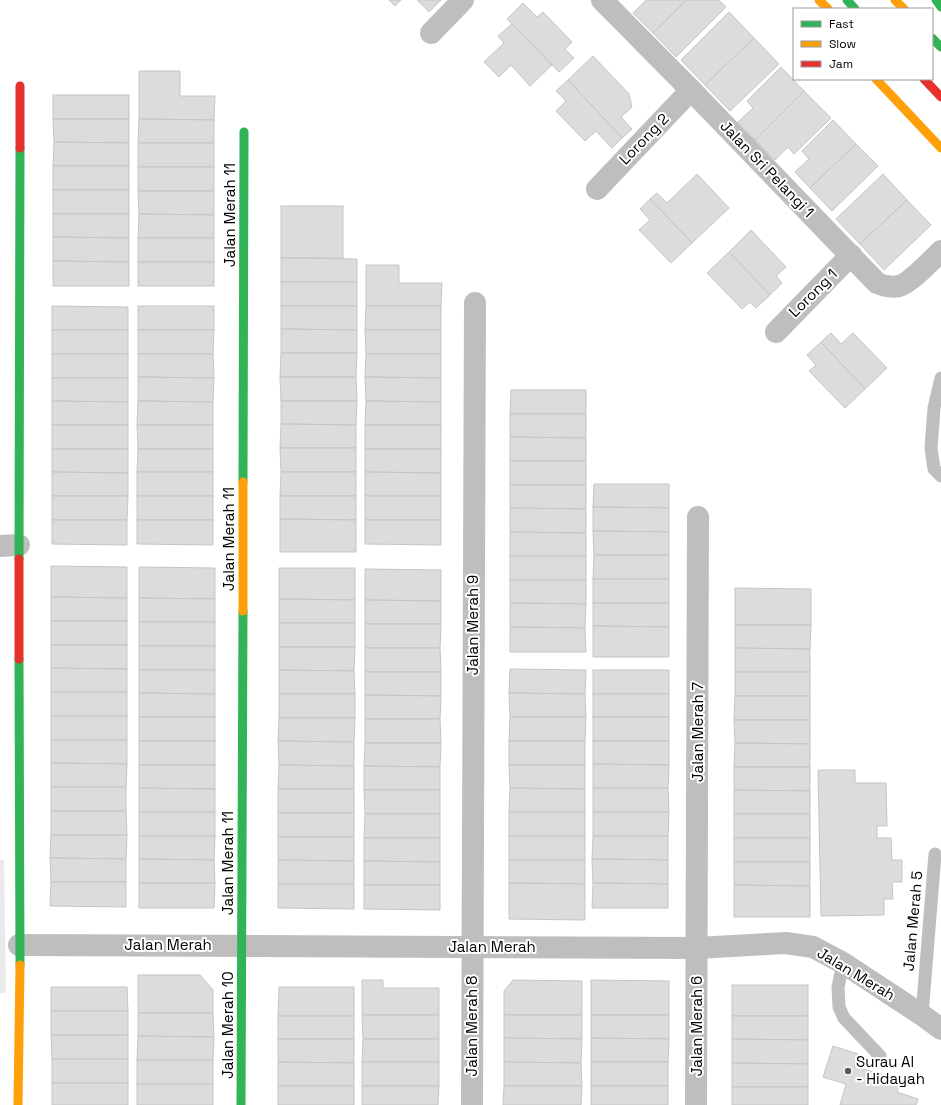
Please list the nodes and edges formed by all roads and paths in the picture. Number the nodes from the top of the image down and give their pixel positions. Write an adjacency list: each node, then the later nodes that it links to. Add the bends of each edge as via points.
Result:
1 (463, 0): 11 (street)
2 (602, 0): 17 (street, Jalan Sri Pelangi 1)
3 (819, 0): 8 (main road)
4 (847, 0): 9 (main road)
5 (896, 0): 10 (main road)
6 (936, 0): 7 (main road)
7 (941, 7)
8 (827, 8)
9 (854, 8)
10 (903, 8)
11 (431, 33)
12 (933, 39): 13 (main road)
13 (941, 47)
14 (877, 80): 20 (main road)
15 (925, 80): 18 (main road)
16 (20, 86): 29 (main road)
17 (691, 90): 21 (street, Lorong 2); 23 (street, Jalan Sri Pelangi 1)
18 (941, 97)
19 (244, 132): 34 (main road, Jalan Merah 11)
20 (941, 148)
21 (597, 188)
22 (941, 251): 23 (street, Jalan Sri Pelangi 1, via 906,282 892,287 877,283)
23 (851, 255): 25 (street, Lorong 1)
24 (474, 303): 35 (street, Jalan Merah 9)
25 (776, 332)
26 (941, 378): 27 (lane, via 934,408 931,448 934,469)
27 (941, 476)
28 (698, 517): 36 (street, Jalan Merah 7)
29 (9, 545): 33 (main road)
30 (935, 854): 32 (lane, Jalan Merah 5)
31 (941, 903): 32 (lane)
32 (930, 911): 38 (lane, Jalan Merah 5)
33 (19, 945): 34 (street, Jalan Merah); 41 (main road)
34 (242, 946): 35 (street, Jalan Merah); 42 (main road, Jalan Merah 10)
35 (472, 947): 36 (street, Jalan Merah); 43 (street, Jalan Merah 8)
36 (697, 948): 37 (street, Jalan Merah, via 786,943 813,947); 44 (street, Jalan Merah 6)
37 (842, 963): 38 (street, Jalan Merah); 40 (lane, via 838,987 839,1007 844,1018)
38 (922, 1015): 39 (street, Jalan Merah)
39 (941, 1029)
40 (880, 1056)
41 (18, 1105)
42 (241, 1105)
43 (472, 1105)
44 (696, 1105)

